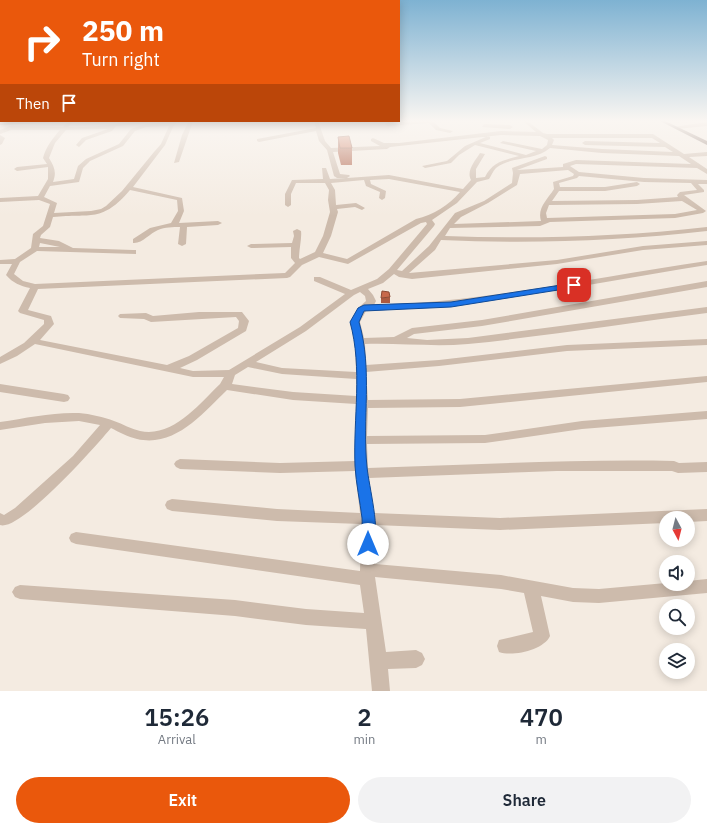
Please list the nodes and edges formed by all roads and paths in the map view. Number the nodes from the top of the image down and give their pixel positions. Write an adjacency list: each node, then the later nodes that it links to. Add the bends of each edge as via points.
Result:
1 (48, 152): 18 (street, via 46,158)
2 (105, 152): 34 (street, via 80,167 77,181)
3 (157, 152): 35 (street)
4 (180, 152): 17 (street)
5 (331, 152): 27 (street, via 337,176)
6 (458, 152): 19 (street, via 449,162)
7 (511, 152): 15 (street)
8 (537, 152): 15 (street)
9 (545, 152): 16 (street)
10 (627, 152): 14 (street)
11 (678, 152): 14 (street)
12 (482, 154): 29 (street, via 473,169)
13 (707, 154): 14 (street)
14 (682, 155): 21 (street)
15 (526, 156): 29 (street, via 499,164 487,178)
16 (552, 160): 20 (street); 25 (street, via 514,169)
17 (176, 162)
18 (51, 166): 22 (street); 34 (street, via 53,172)
19 (425, 166)
20 (567, 166): 21 (street); 25 (street); 26 (street)
21 (699, 166): 24 (street)
22 (17, 169)
23 (324, 169): 30 (street)
24 (707, 172)
25 (516, 174): 52 (street, via 514,184 508,190 463,211)
26 (577, 174): 31 (street); 36 (street, via 575,177 556,182)
27 (377, 175)
28 (367, 178): 30 (street); 37 (street, via 398,178); 39 (street, via 368,184 383,191)
29 (475, 180): 37 (street)
30 (327, 181): 43 (street, via 294,181 288,194); 44 (street, via 332,190)
31 (655, 181): 32 (street); 36 (street, via 605,189)
32 (693, 182): 33 (street); 40 (street, via 702,191 682,193 680,195)
33 (707, 182)
34 (49, 184): 38 (street)
35 (129, 188): 46 (street, via 105,210); 51 (street, via 180,199 181,211)
36 (557, 189): 42 (street)
37 (464, 191): 47 (street, via 455,202)
38 (40, 198): 41 (street); 46 (street, via 54,203)
39 (382, 198)
40 (683, 199): 42 (street); 48 (street, via 703,211 668,216)
41 (0, 200)
42 (548, 204): 48 (street, via 542,208)
43 (288, 205)
44 (333, 207): 45 (street, via 356,204); 65 (street, via 332,224)
45 (362, 208)
46 (51, 215): 56 (street, via 46,227 37,234)
47 (428, 219): 65 (street, via 419,221 348,262); 70 (street, via 431,224)
48 (544, 220): 52 (street, via 546,222 540,224)
49 (218, 223): 50 (street)
50 (184, 224): 51 (street); 59 (street)
51 (174, 225): 57 (street, via 160,225)
52 (448, 226): 55 (street)
53 (707, 229): 55 (street, via 578,238)
54 (297, 231): 60 (street)
55 (440, 238): 71 (street)
56 (36, 240): 62 (street); 63 (street, via 56,242)
57 (136, 242)
58 (707, 243): 71 (street, via 644,248 557,262 412,276)
59 (182, 244)
60 (295, 245): 61 (street); 69 (street, via 295,258)
61 (251, 246)
62 (35, 249): 63 (street); 66 (street)
63 (75, 250): 64 (street)
64 (133, 252)
65 (318, 254): 69 (street)
66 (17, 261): 67 (street); 74 (street, via 10,275 20,283)
67 (0, 262)
68 (707, 262): 76 (street, via 543,291 451,304)
69 (298, 264): 74 (street, via 287,275)
70 (392, 271): 71 (street); 75 (street, via 380,281)
71 (402, 274)
72 (317, 279): 75 (street)
73 (707, 284): 79 (street, via 482,322 412,331)
74 (35, 287): 80 (street, via 23,311 48,318 49,324)
75 (357, 291): 76 (street, via 371,297 369,305); 84 (street)
76 (364, 308): 81 (street, via 360,310 355,322)
77 (707, 310): 79 (street, via 468,341 427,343)
78 (123, 316): 85 (street, via 146,316 151,320 239,314 244,320 243,329 193,358)
79 (396, 340): 81 (street)
80 (33, 341): 83 (street); 85 (street)
81 (360, 341): 86 (street)
82 (707, 342): 86 (street, via 567,348)
83 (0, 361)
84 (247, 364): 86 (street, via 282,371); 87 (street)
85 (168, 369): 87 (street, via 193,374)
86 (361, 372): 92 (street)
87 (231, 373): 89 (street)
88 (707, 379): 92 (street, via 460,403)
89 (225, 386): 92 (street, via 254,392); 94 (street, via 183,426 162,434 138,435)
90 (0, 388): 91 (street)
91 (64, 398)
92 (362, 402): 96 (street)
93 (707, 415): 96 (street, via 582,425 485,439)
94 (109, 423): 95 (street, via 79,418 45,418); 102 (street, via 78,459)
95 (0, 426)
96 (361, 440): 99 (street)
97 (180, 464): 99 (street)
98 (707, 466): 99 (street, via 678,468 617,464 457,471)
99 (361, 470): 103 (street)
100 (172, 506): 103 (street, via 277,515)
101 (707, 515): 103 (street, via 500,524)
102 (6, 518): 104 (street)
103 (368, 519): 106 (street)
104 (0, 529)
105 (76, 538): 106 (street)
106 (367, 574): 108 (street, via 501,582); 110 (street)
107 (707, 586): 108 (street, via 599,596 573,595)
108 (532, 588): 111 (street, via 542,636 532,642)
109 (20, 592): 110 (street, via 235,608)
110 (373, 622): 113 (street)
111 (505, 646)
112 (416, 659): 113 (street)
113 (379, 661): 114 (street)
114 (381, 691)

